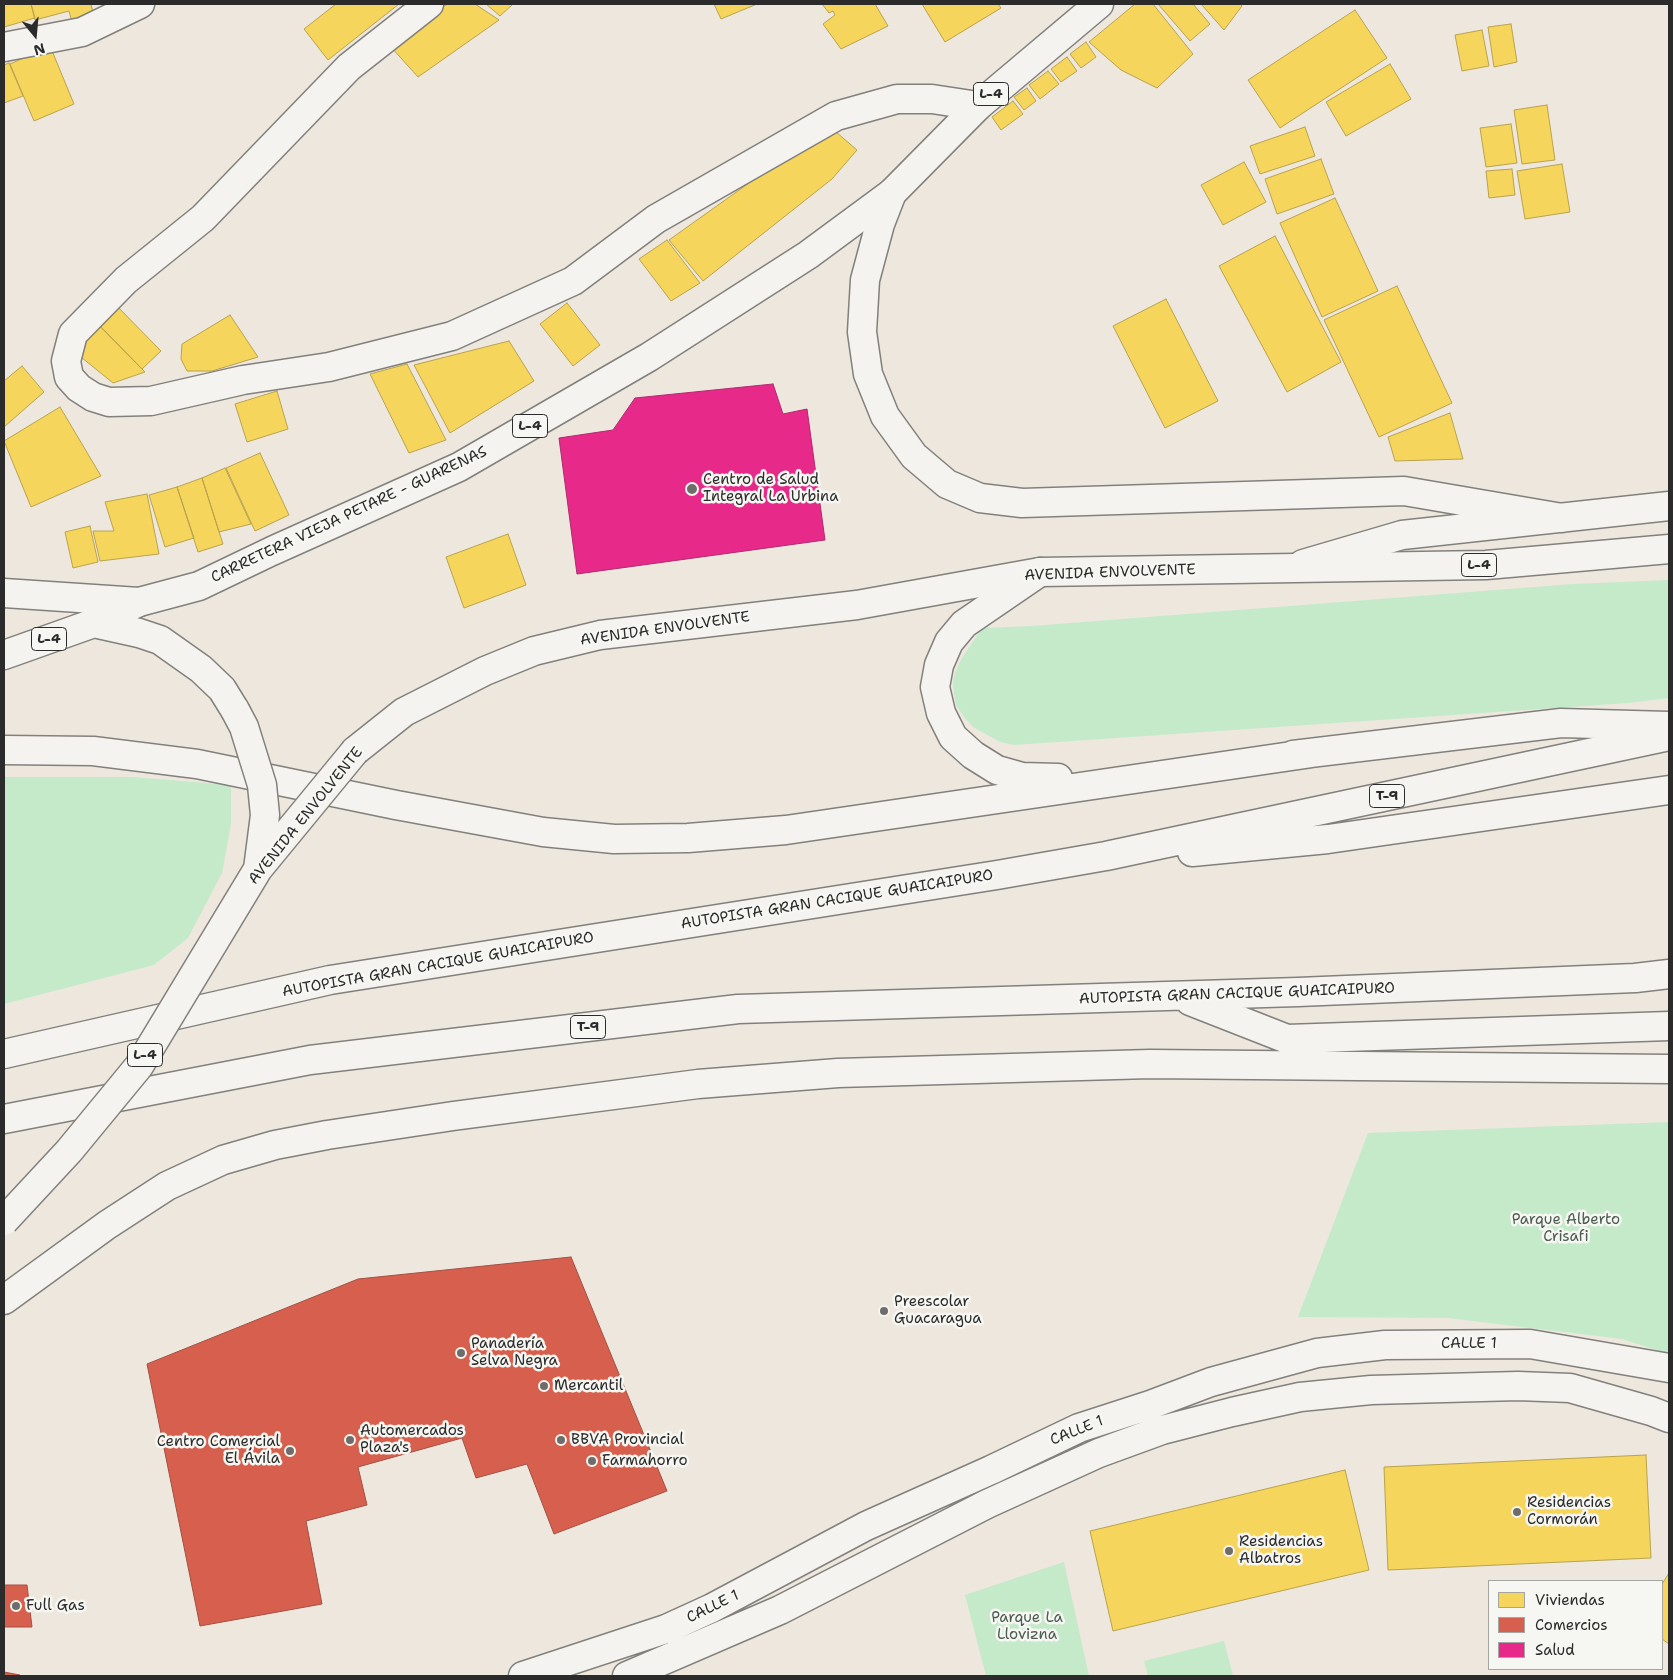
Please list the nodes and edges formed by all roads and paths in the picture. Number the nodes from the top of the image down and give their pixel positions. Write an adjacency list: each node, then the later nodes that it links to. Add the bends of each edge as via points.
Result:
1 (140, 4): 4 (main road, via 82,32)
2 (429, 4): 5 (main road, via 349,67 203,218 126,280 74,334 66,361 69,377 79,388 109,402 151,401 243,380 329,367 452,336 573,281 656,219 836,116 897,100 932,99)
3 (1099, 4): 5 (main road, CARRETERA VIEJA PETARE - GUARENAS / L-4)
4 (4, 47)
5 (978, 106): 6 (main road, CARRETERA VIEJA PETARE - GUARENAS / L-4)
6 (892, 194): 8 (main road, AVENIDA ENVOLVENTE, via 880,224 866,280 862,332 868,374 885,416 914,456 948,484 980,498 1022,503 1404,491); 13 (main road, CARRETERA VIEJA PETARE - GUARENAS / L-4, via 808,255 657,351 459,467 199,586)
7 (1669, 506): 8 (main road, AVENIDA ENVOLVENTE / L-4)
8 (1562, 518): 10 (main road, AVENIDA ENVOLVENTE / L-4, via 1402,535)
9 (1669, 549): 10 (main road, AVENIDA ENVOLVENTE / L-4, via 1486,565)
10 (1287, 569): 11 (main road, AVENIDA ENVOLVENTE / L-4)
11 (1040, 572): 19 (main road, via 964,624 949,642 939,665 935,687 941,713 953,737 973,755 997,770 1022,777 1047,778); 22 (main road, AVENIDA ENVOLVENTE / L-4, bridge, via 857,605 600,635 534,651 485,671 404,712 355,751)
12 (4, 593): 13 (main road)
13 (139, 602): 14 (main road, CARRETERA VIEJA PETARE - GUARENAS / L-4)
14 (94, 622): 15 (main road, CARRETERA VIEJA PETARE - GUARENAS / L-4); 22 (main road, bridge, via 160,640 202,669 222,689 244,727 262,785 265,815)
15 (4, 655)
16 (1669, 726): 19 (main road, via 1561,723)
17 (1669, 736): 21 (main road, AUTOPISTA GRAN CACIQUE GUAICAIPURO / T-9)
18 (4, 750): 19 (main road, via 93,751 197,764 534,831 614,839 688,838 786,830)
19 (1312, 754)
20 (1669, 790): 21 (main road, via 1328,838 1208,851)
21 (1106, 856): 26 (main road, AUTOPISTA GRAN CACIQUE GUAICAIPURO / T-9, via 330,980)
22 (258, 869): 29 (main road, AVENIDA ENVOLVENTE / L-4, bridge, via 139,1066 69,1152)
23 (1669, 974): 24 (main road, AUTOPISTA GRAN CACIQUE GUAICAIPURO / T-9)
24 (1180, 997): 25 (main road, via 1287,1038); 28 (main road, AUTOPISTA GRAN CACIQUE GUAICAIPURO / T-9, via 738,1009 310,1060)
25 (1669, 1026)
26 (4, 1054)
27 (1669, 1069): 30 (main road, via 1150,1064 838,1073 698,1084 453,1116 275,1145 222,1160 160,1190)
28 (4, 1119)
29 (4, 1220)
30 (4, 1300)
31 (1385, 1344): 32 (main road, CALLE 1, via 1530,1344); 35 (main road); 37 (main road, CALLE 1, via 1317,1353 1267,1366)
32 (1571, 1350): 33 (main road, CALLE 1); 34 (main road)
33 (1669, 1368)
34 (1570, 1388): 35 (main road, CALLE 1); 36 (main road, CALLE 1)
35 (1401, 1389): 38 (main road, CALLE 1, via 1300,1397 1162,1430)
36 (1669, 1418)
37 (1080, 1428): 38 (main road); 39 (main road, CALLE 1, via 866,1526)
38 (1099, 1453): 40 (main road, CALLE 1, via 987,1504)
39 (712, 1608): 40 (main road); 41 (main road, CALLE 1)
40 (729, 1633): 44 (main road, CALLE 1)
41 (613, 1648): 42 (main road, CALLE 1); 43 (main road)
42 (523, 1676)
43 (620, 1676)
44 (627, 1676)

